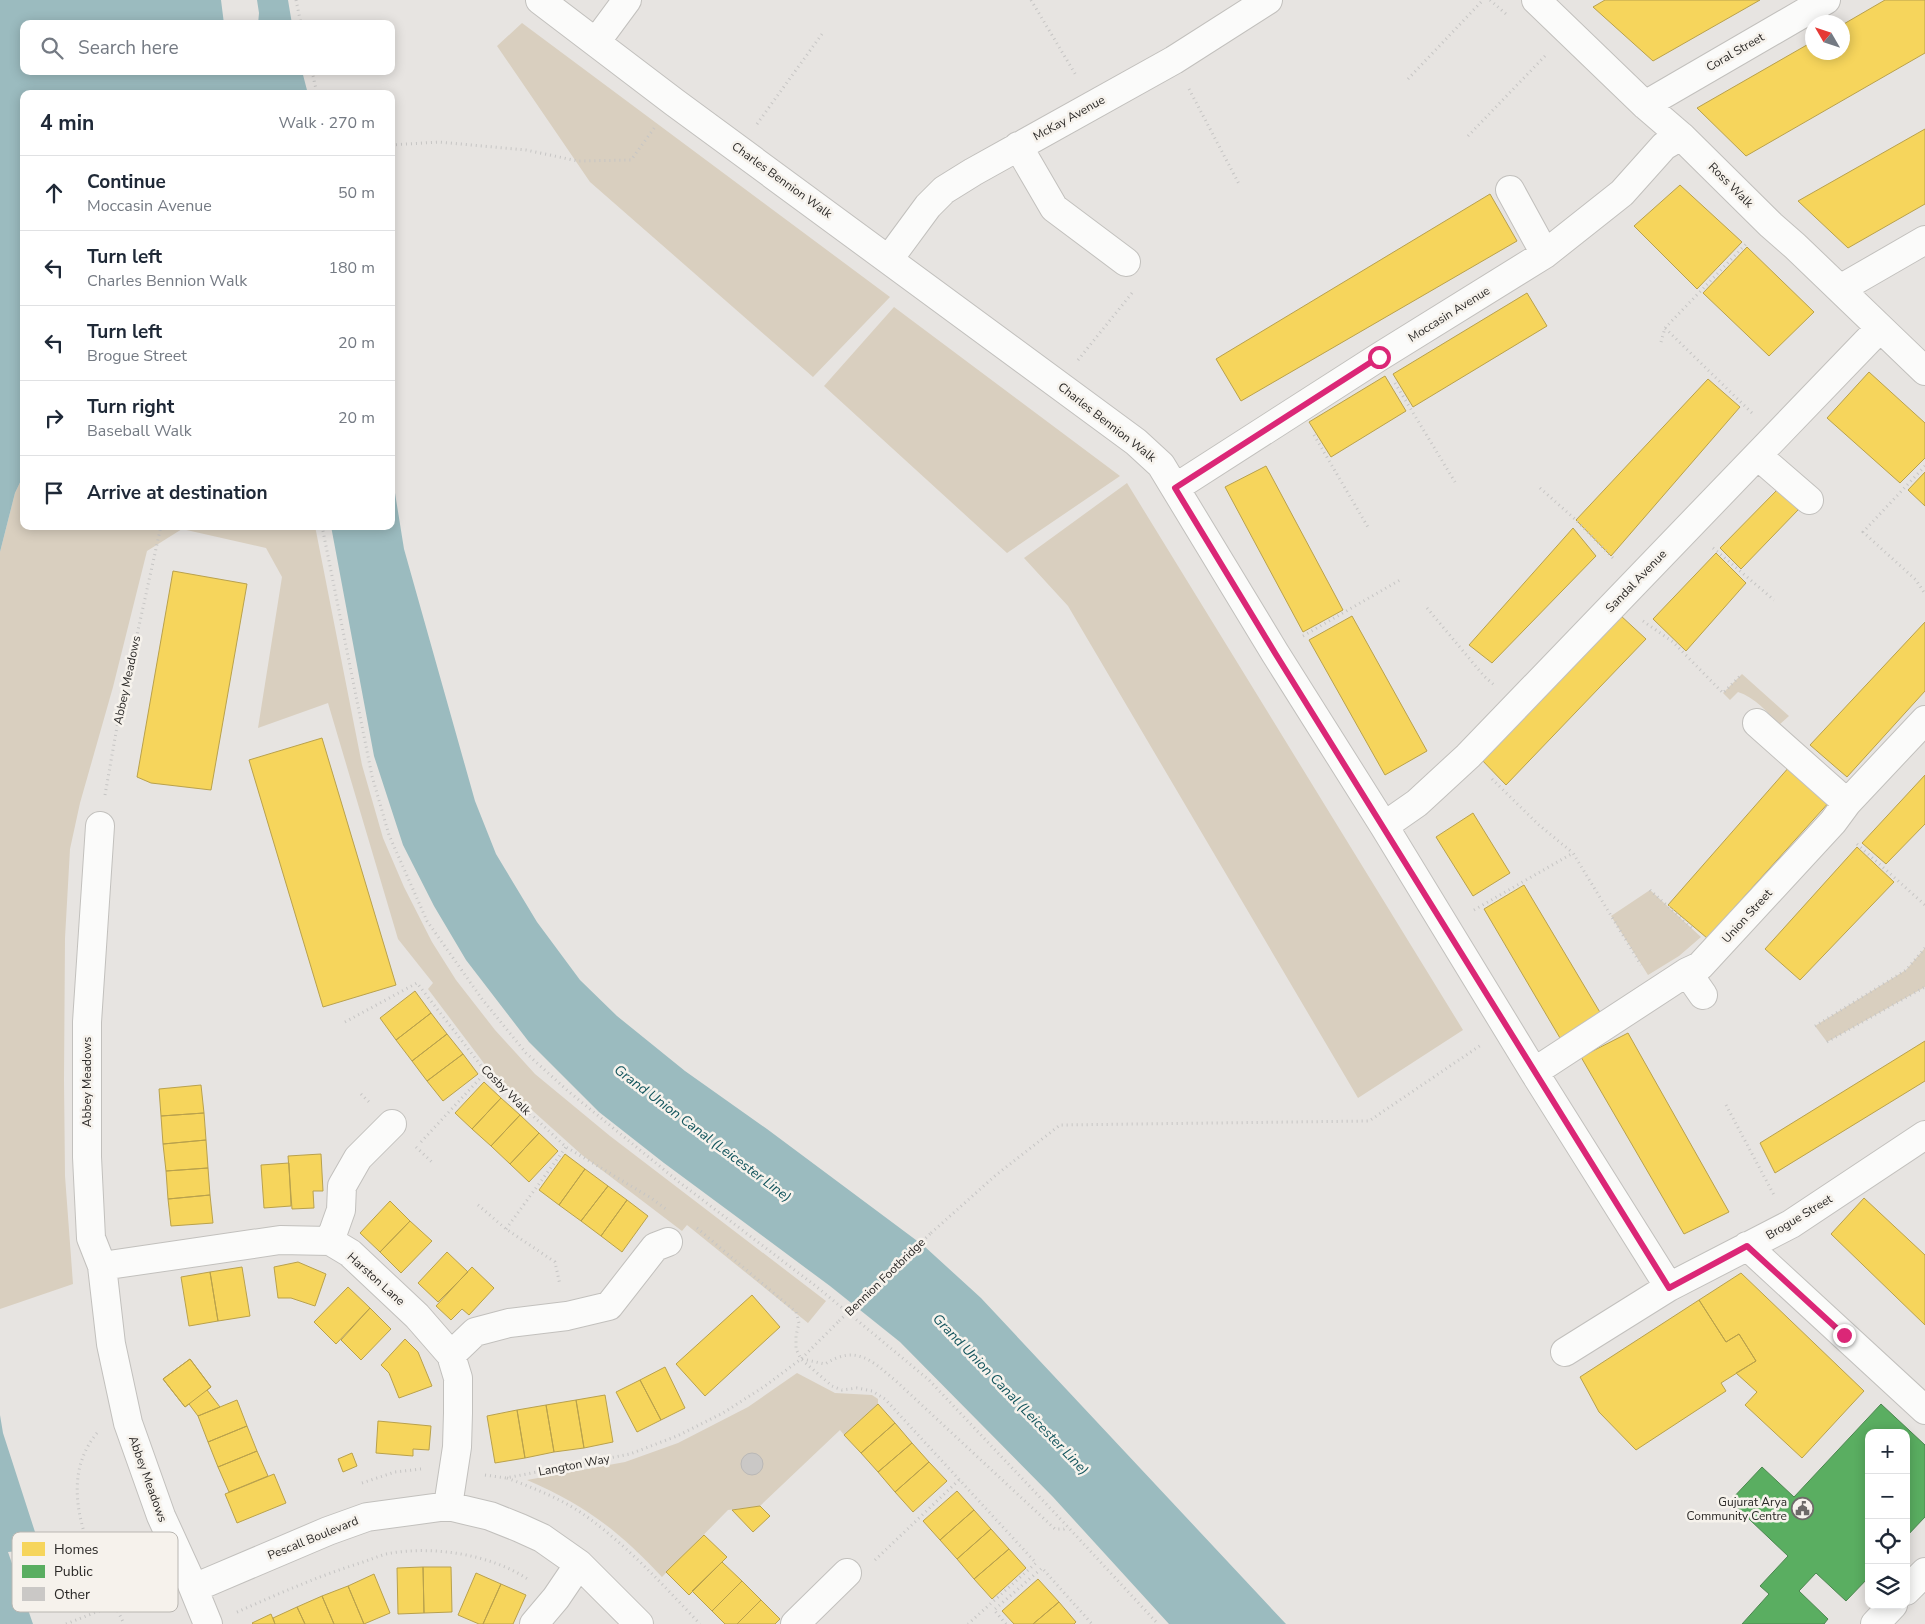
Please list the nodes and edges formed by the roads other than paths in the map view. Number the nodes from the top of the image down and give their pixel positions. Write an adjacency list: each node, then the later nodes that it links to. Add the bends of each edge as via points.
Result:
1 (540, 0): 6 (street, Charles Bennion Walk)
2 (627, 0): 6 (street)
3 (1268, 0): 9 (street, McKay Avenue, via 1174,60)
4 (1536, 0): 7 (street, Ross Walk)
5 (1826, 0): 7 (street, Coral Street)
6 (596, 42): 13 (street, Charles Bennion Walk)
7 (1645, 104): 8 (street, Ross Walk)
8 (1681, 136): 12 (street, Moccasin Avenue, via 1664,146 1622,193); 15 (street, Ross Walk)
9 (1018, 146): 13 (street, McKay Avenue, via 944,190); 14 (street, via 1054,208)
10 (1510, 190): 12 (street)
11 (1925, 240): 15 (street)
12 (1544, 254): 19 (street, Moccasin Avenue)
13 (889, 258): 19 (street, Charles Bennion Walk, via 1149,452)
14 (1126, 262)
15 (1840, 289): 16 (street, Ross Walk)
16 (1880, 328): 17 (street, Ross Walk); 18 (street, Sandal Avenue)
17 (1925, 371)
18 (1758, 456): 20 (street); 25 (street, Sandal Avenue, via 1468,756 1417,803)
19 (1175, 488): 25 (street, Charles Bennion Walk)
20 (1809, 500)
21 (1925, 720): 23 (street, Union Street)
22 (1757, 723): 23 (street)
23 (1840, 812): 26 (street, Union Street, via 1700,966)
24 (100, 826): 34 (street, Abbey Meadows, via 88,1022 87,1157 91,1238)
25 (1384, 826): 28 (street, Charles Bennion Walk)
26 (1687, 972): 27 (street); 28 (street, Union Street)
27 (1703, 995)
28 (1534, 1072): 35 (street, Charles Bennion Walk)
29 (392, 1124): 32 (street, via 358,1158 342,1186 341,1210)
30 (1925, 1135): 33 (street, Brogue Street, via 1791,1224)
31 (675, 1232): 37 (street, via 655,1247 609,1306 475,1332)
32 (330, 1241): 34 (street, via 280,1240); 37 (street, Harston Lane, via 350,1254 417,1316)
33 (1747, 1246): 35 (street, Brogue Street); 38 (street)
34 (102, 1266): 40 (street, Abbey Meadows, via 111,1344 128,1423)
35 (1669, 1288): 36 (street, Brogue Street)
36 (1565, 1352)
37 (451, 1355): 39 (street, Harston Lane, via 458,1378 457,1446)
38 (1925, 1410)
39 (448, 1506): 42 (street, Pescall Boulevard, via 490,1516 520,1528 542,1538); 45 (street, Pescall Boulevard, via 358,1520)
40 (168, 1532)
41 (178, 1554): 45 (street, Abbey Meadows)
42 (579, 1564): 49 (street); 50 (street, Pescall Boulevard)
43 (858, 1570): 51 (street)
44 (1925, 1572): 46 (street)
45 (194, 1588): 48 (street, Abbey Meadows)
46 (1910, 1588)
47 (1889, 1609): 52 (street)
48 (219, 1619)
49 (534, 1624)
50 (639, 1624)
51 (795, 1624)
52 (1875, 1624)

